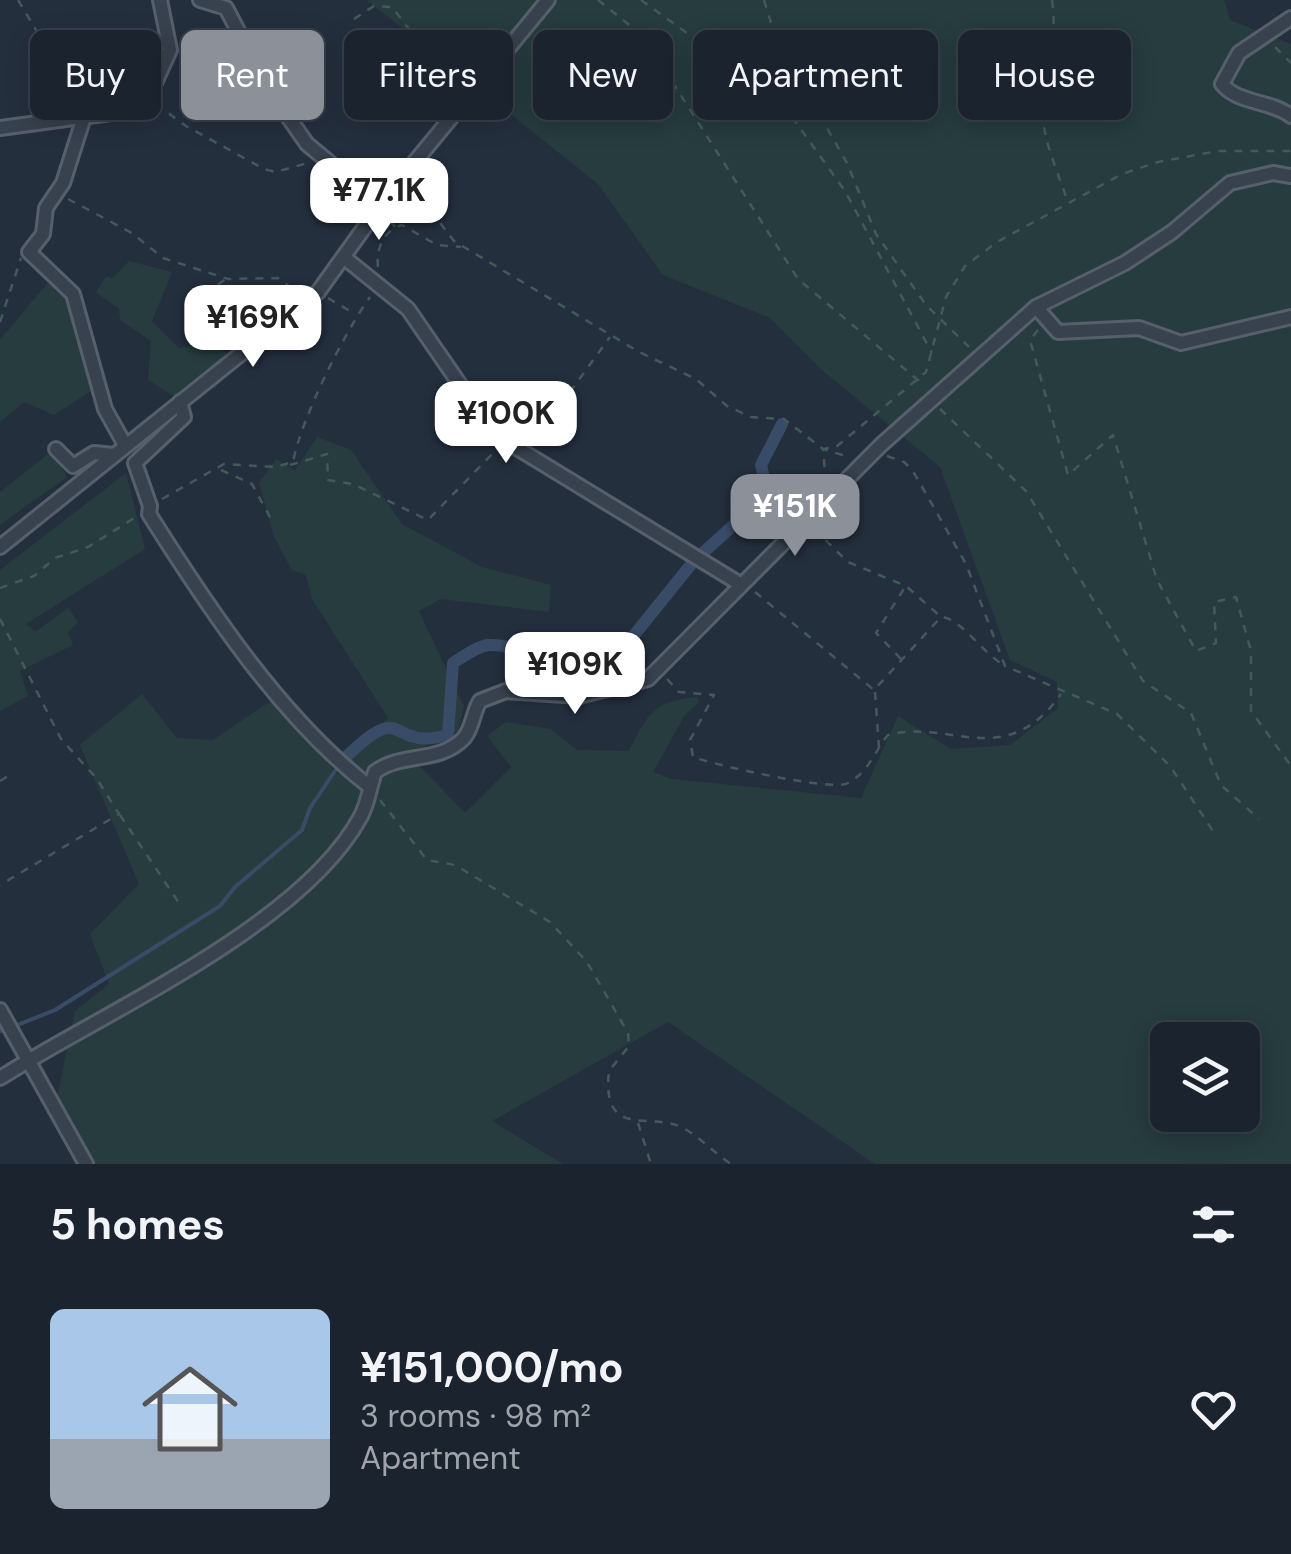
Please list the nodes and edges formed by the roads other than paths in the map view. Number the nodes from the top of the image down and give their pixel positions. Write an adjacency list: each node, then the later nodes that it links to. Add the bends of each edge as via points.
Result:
1 (160, 0): 5 (street, via 170,50)
2 (200, 0): 11 (street, via 226,8 306,144)
3 (548, 0): 11 (street)
4 (1291, 18): 6 (street, via 1239,53 1222,84 1230,94)
5 (161, 74)
6 (1291, 116)
7 (61, 120): 9 (street)
8 (83, 120): 16 (street, via 46,208 43,234 29,252 73,294 105,410)
9 (0, 128)
10 (1291, 176): 13 (street, via 1273,173 1230,183 1125,263)
11 (381, 204): 12 (street)
12 (346, 259): 15 (street, via 312,296); 20 (street, via 381,280 408,309 485,424 504,440)
13 (1036, 307): 14 (street, via 1058,332 1138,328 1180,343); 20 (street)
14 (1291, 317)
15 (180, 402): 16 (street); 21 (street, via 184,417 134,463 149,514 251,662 331,756)
16 (125, 445): 18 (street)
17 (56, 449): 18 (street, via 73,466 94,453)
18 (114, 455): 19 (street)
19 (0, 548)
20 (741, 583): 21 (street, via 648,680 599,693 492,694 480,700 459,742 387,763)
21 (370, 787): 23 (street, via 362,815 340,845 276,906 222,947)
22 (0, 1010): 23 (street)
23 (26, 1062): 24 (street); 25 (street)
24 (0, 1078)
25 (86, 1164)

